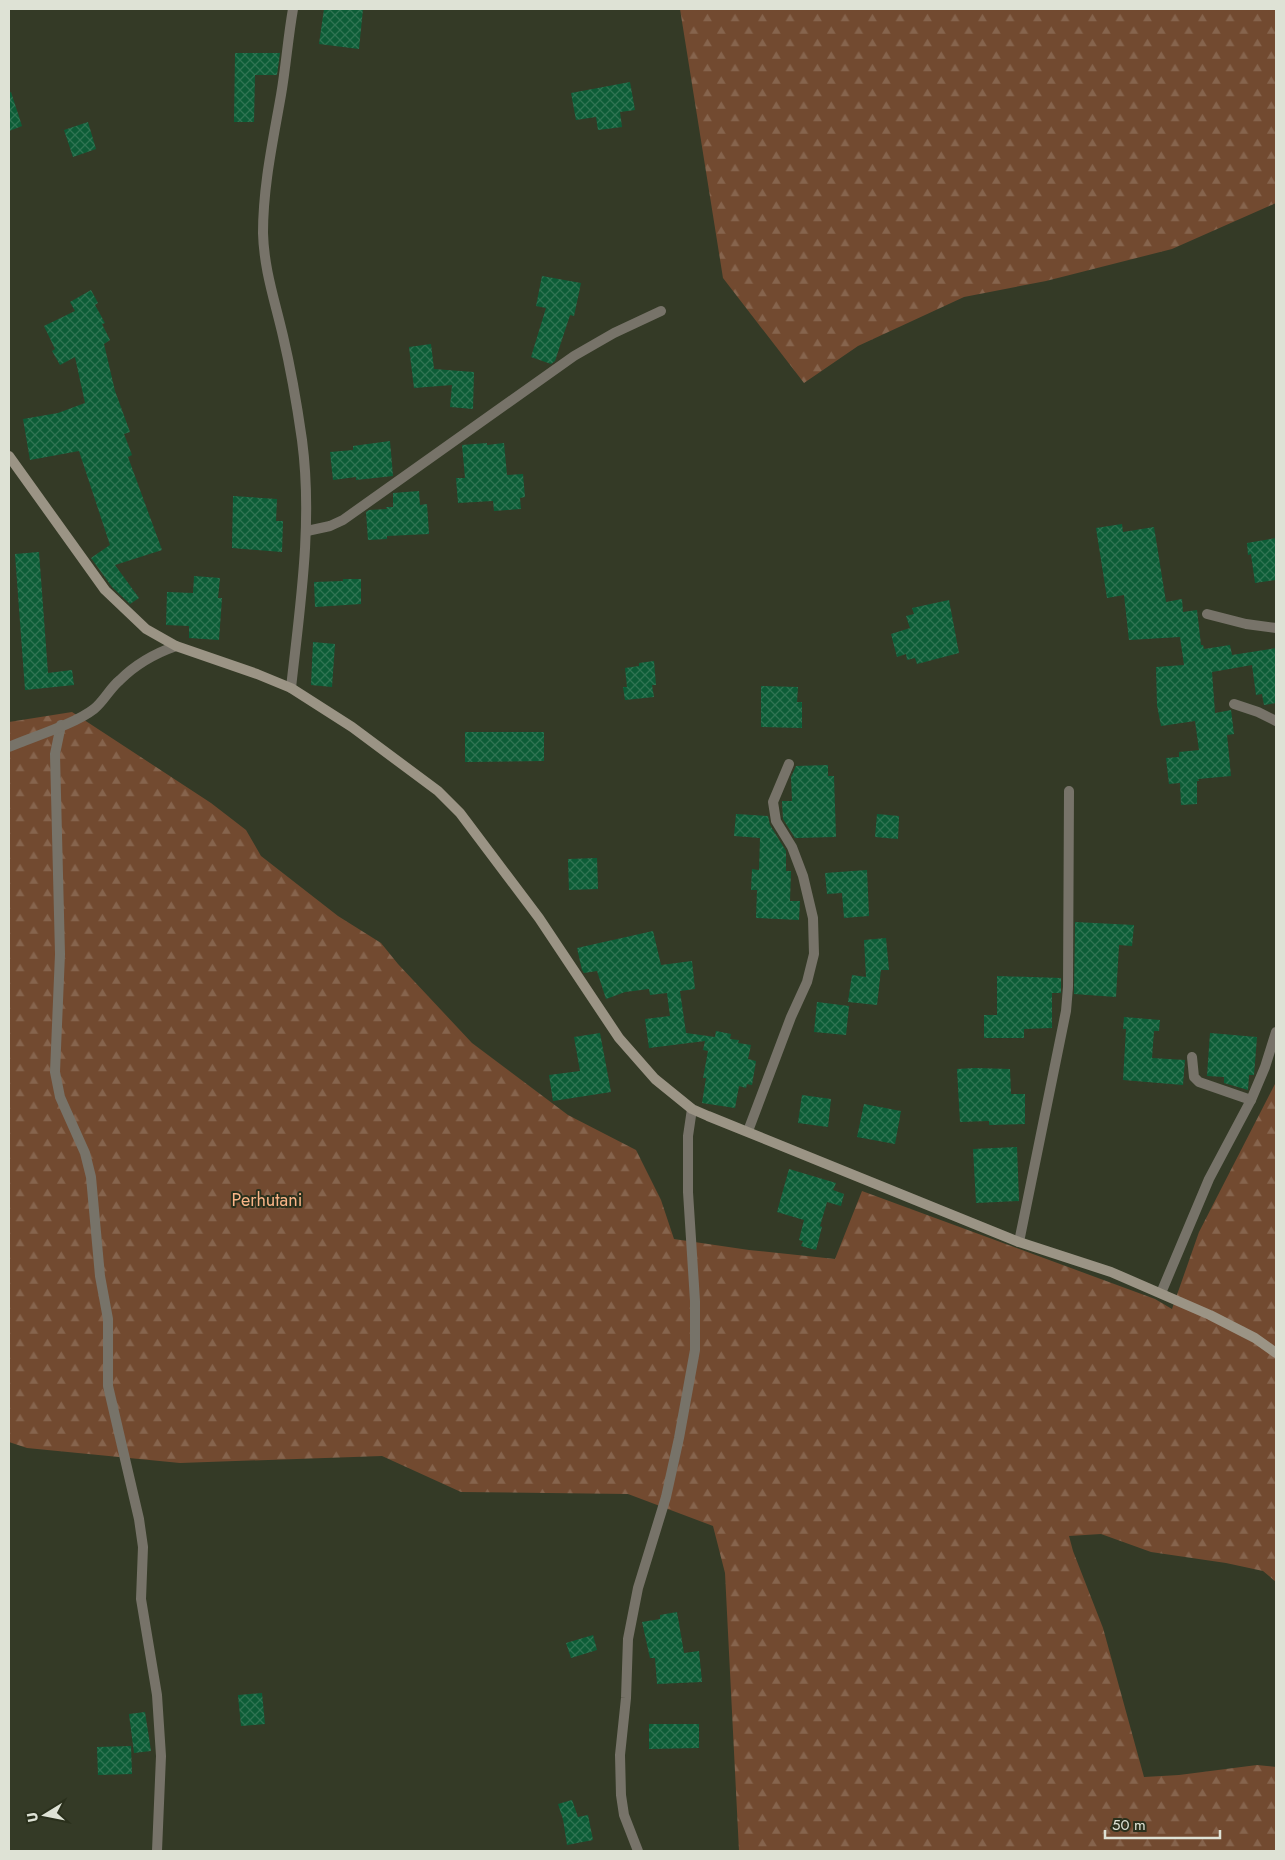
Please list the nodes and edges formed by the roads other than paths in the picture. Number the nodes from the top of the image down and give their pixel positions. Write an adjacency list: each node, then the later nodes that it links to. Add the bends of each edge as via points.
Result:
1 (292, 9): 4 (street, via 271,144 263,232 265,267 287,351 302,442)
2 (661, 310): 4 (street, via 574,356 343,520)
3 (9, 456): 7 (street, via 105,590 146,629)
4 (307, 531): 8 (street)
5 (1207, 614): 6 (street)
6 (1276, 628)
7 (176, 646): 8 (street); 11 (street, via 147,659 120,680 94,709)
8 (291, 688): 18 (street, via 352,727 438,790 539,918 620,1038 655,1080)
9 (1234, 704): 10 (street)
10 (1276, 721)
11 (61, 725): 12 (street); 23 (street, via 55,754 60,954 54,1072 60,1097 85,1153 91,1177 100,1276 108,1319 108,1386 143,1547 141,1599 157,1695 161,1756)
12 (9, 747)
13 (790, 764): 19 (street, via 773,802 776,821 792,847 803,876 813,918 814,954 808,982 791,1017)
14 (1070, 791): 20 (street, via 1066,1011)
15 (1276, 1032): 17 (street)
16 (1192, 1057): 17 (street, via 1194,1077 1199,1082)
17 (1250, 1100): 21 (street, via 1209,1179)
18 (692, 1109): 19 (street); 24 (street, via 688,1136 688,1192 695,1350 666,1497 638,1588 630,1631 620,1755 624,1815)
19 (748, 1131): 20 (street)
20 (1020, 1242): 21 (street)
21 (1161, 1292): 22 (street, via 1247,1334)
22 (1276, 1353)
23 (157, 1851)
24 (638, 1851)

